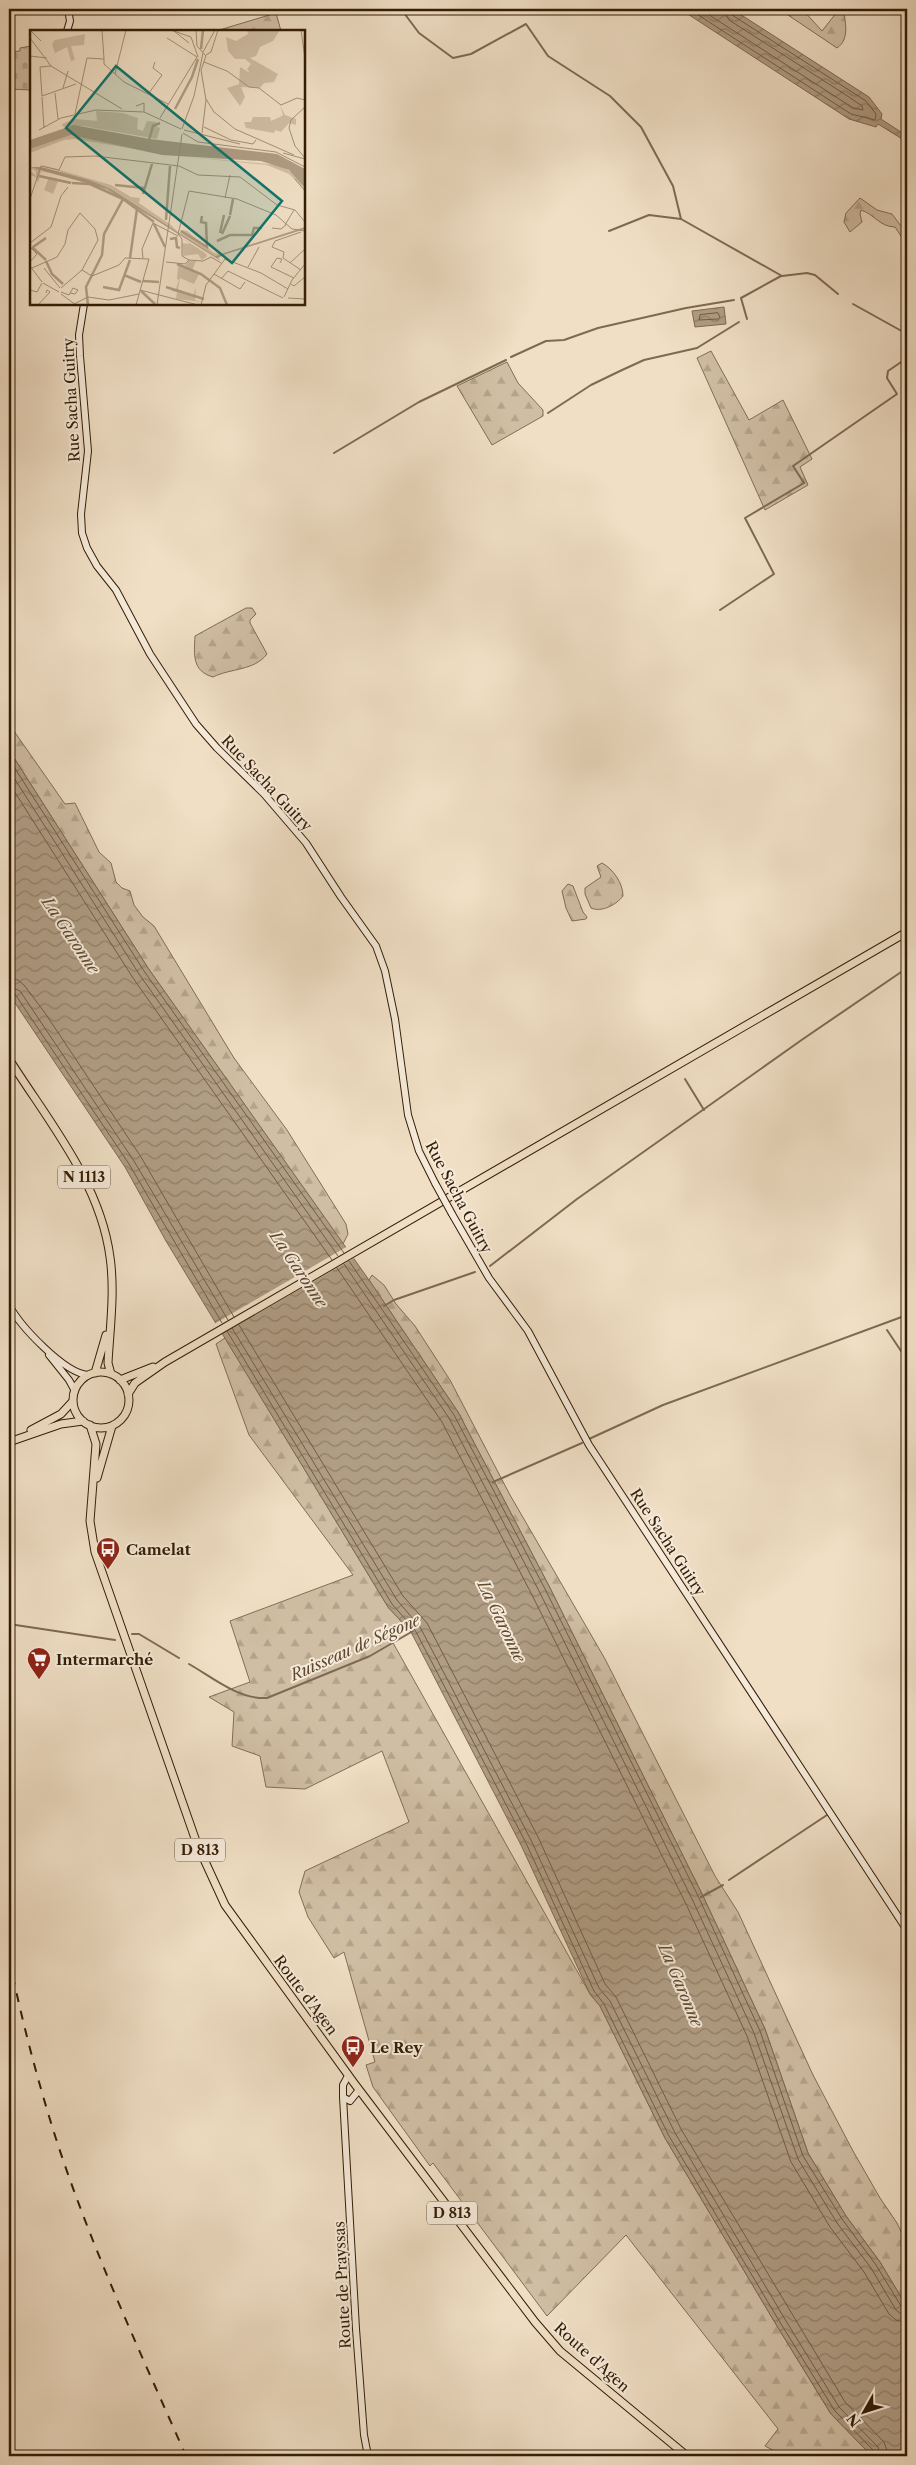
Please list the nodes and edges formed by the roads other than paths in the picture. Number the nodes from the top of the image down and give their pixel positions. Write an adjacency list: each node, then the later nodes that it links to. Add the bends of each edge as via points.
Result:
1 (68, 9): 2 (street)
2 (67, 30)
3 (84, 305): 21 (street, Rue Sacha Guitry, bridge, via 80,356 88,451 81,516 86,548 116,590 150,654 196,724 306,843 376,946 385,970 395,1019 409,1120 419,1151 435,1183 489,1278 531,1335 589,1445)
4 (907, 932): 9 (main road)
5 (9, 1059): 7 (main road, N 1113, via 75,1162 97,1205 110,1255)
6 (9, 1305): 8 (street, via 24,1328)
7 (111, 1312): 10 (main road, N 1113, via 102,1355); 11 (main road, N 1113, via 108,1363)
8 (40, 1344): 10 (street, via 76,1372); 13 (street)
9 (165, 1362): 12 (main road); 14 (main road, via 135,1383)
10 (92, 1374): 11 (main road); 13 (main road, via 80,1382)
11 (111, 1374): 12 (main road)
12 (120, 1380): 14 (main road)
13 (75, 1391): 15 (main road)
14 (128, 1394): 18 (main road, via 127,1411)
15 (73, 1401): 16 (main road); 19 (main road, via 61,1414)
16 (83, 1421): 17 (main road); 19 (main road, via 61,1424)
17 (90, 1425): 18 (main road, via 98,1428); 20 (main road, Route d'Agen / D 813, via 96,1444)
18 (112, 1426): 20 (main road, Route d'Agen / D 813, via 100,1462)
19 (9, 1442)
20 (91, 1508): 22 (main road, Route d'Agen / D 813, via 92,1537 99,1565 211,1879 243,1932)
21 (907, 1930)
22 (348, 2076): 23 (main road, Route d'Agen / D 813); 24 (street, Route de Prayssas, via 343,2085)
23 (359, 2090): 25 (street); 28 (main road, Route d'Agen / D 813, via 514,2296 560,2351)
24 (344, 2098): 25 (street); 26 (street, Route de Prayssas)
25 (350, 2101): 26 (street)
26 (344, 2113): 27 (street, Route de Prayssas, via 357,2339)
27 (368, 2456)
28 (687, 2456)

